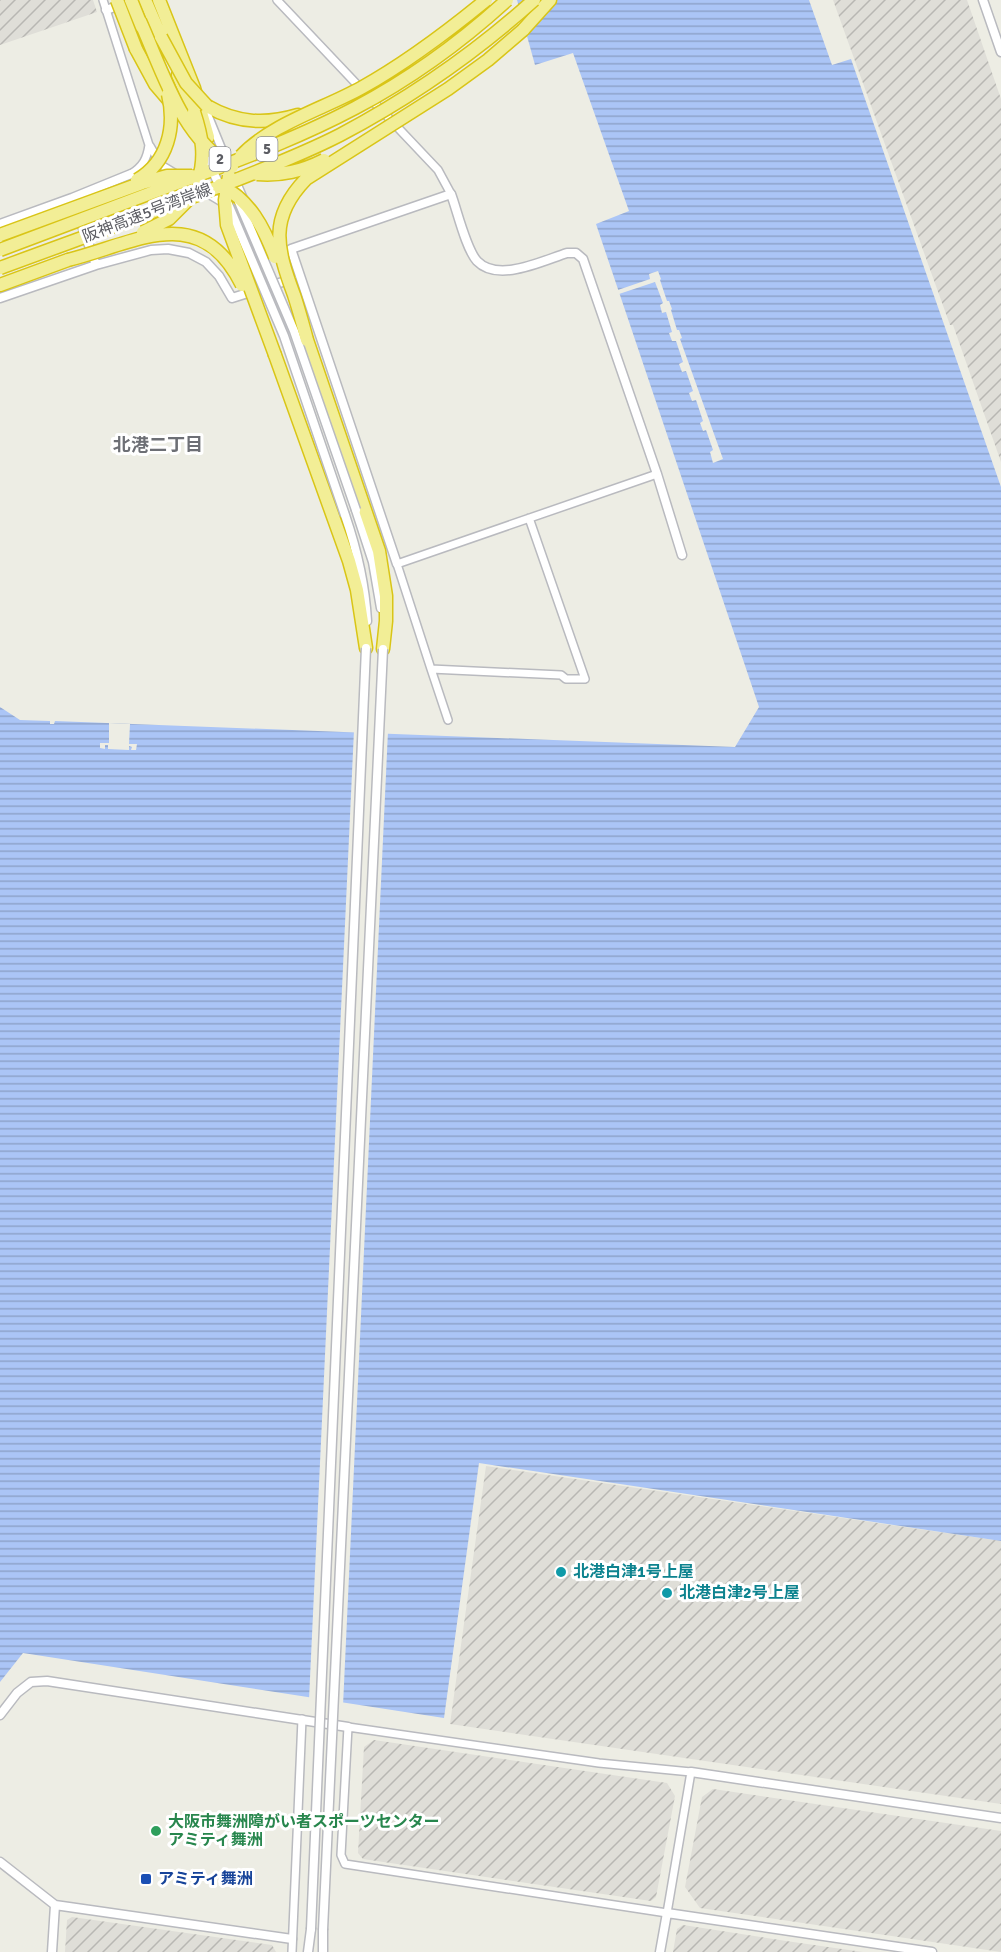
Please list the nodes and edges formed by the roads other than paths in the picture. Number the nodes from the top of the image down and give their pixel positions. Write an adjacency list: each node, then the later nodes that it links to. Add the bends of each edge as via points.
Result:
1 (103, 0): 12 (street)
2 (117, 0): 17 (highway, bridge, via 155,84)
3 (133, 0): 12 (street); 13 (highway, 2, bridge); 17 (street, bridge)
4 (147, 0): 14 (highway, 2); 18 (street, bridge)
5 (160, 0): 18 (highway, bridge); 22 (street)
6 (277, 0): 25 (street, via 438,170)
7 (486, 0): 16 (highway, 5, bridge, via 416,54)
8 (507, 0): 33 (highway, 阪神高速5号湾岸線 / 5, bridge, via 420,69 324,124)
9 (534, 0): 24 (highway, 阪神高速5号湾岸線 / 5, bridge, via 478,48 393,106 337,137)
10 (550, 0): 19 (highway, bridge, via 488,60)
11 (983, 0): 15 (street)
12 (106, 10): 20 (street)
13 (140, 21): 19 (highway, 2, bridge, via 191,129 211,152 232,167 258,174 286,173 316,164); 28 (highway, 2, bridge, via 171,105 167,143 149,172)
14 (161, 37): 16 (highway, 2, bridge, via 196,95 207,106 231,118 274,121); 34 (highway, 2, bridge, via 199,127 204,156 199,180 187,201 169,219 145,232)
15 (1001, 52)
16 (337, 101): 41 (highway, 5, bridge, via 258,141 234,166 226,187 225,213 230,236)
17 (187, 117): 46 (street, bridge, via 280,325 345,515 366,593)
18 (208, 137): 47 (street, bridge, via 290,321 365,536 379,591)
19 (370, 137): 40 (highway, bridge, via 306,179 283,211 278,247)
20 (149, 145): 21 (street, via 141,168); 23 (street, via 161,165)
21 (131, 174): 23 (street); 26 (street)
22 (234, 176): 27 (street, via 235,189 229,198); 29 (street)
23 (182, 178): 27 (street)
24 (221, 185): 28 (highway, bridge, via 189,175 173,175); 36 (highway, 阪神高速5号湾岸線 / 5, bridge); 40 (highway, bridge, via 240,198 260,223)
25 (452, 194): 32 (street); 42 (street, via 471,251 485,267 503,271 567,253 576,253 583,259)
26 (72, 198): 30 (street); 35 (street)
27 (218, 200): 29 (street)
28 (90, 202): 31 (highway, bridge)
29 (254, 221): 32 (street)
30 (0, 224)
31 (0, 235)
32 (291, 249): 37 (street)
33 (0, 250)
34 (68, 260): 38 (highway, 5); 41 (highway, 5, bridge, via 156,234 200,239 230,264)
35 (96, 265): 37 (street, via 152,250 182,251 212,268 232,298); 39 (street)
36 (0, 268)
37 (301, 277): 45 (street)
38 (0, 285)
39 (0, 298)
40 (307, 340): 47 (highway, via 379,551 386,596)
41 (275, 355): 46 (highway, 5, via 349,561)
42 (657, 474): 43 (street); 44 (street)
43 (529, 518): 45 (street); 48 (street, via 585,679)
44 (682, 555)
45 (397, 564): 48 (street)
46 (366, 648): 61 (street, bridge)
47 (383, 649): 62 (street, bridge)
48 (431, 669): 49 (street)
49 (448, 720)
50 (0, 1715): 51 (street, via 31,1682 47,1681)
51 (302, 1719): 52 (street); 58 (street)
52 (348, 1727): 53 (street); 57 (street, via 341,1855 345,1864)
53 (691, 1773): 54 (street); 57 (street)
54 (1001, 1818)
55 (0, 1862): 56 (street)
56 (55, 1905): 58 (street); 59 (street)
57 (667, 1913): 63 (street); 64 (street)
58 (292, 1939): 60 (street)
59 (52, 1952)
60 (292, 1952)
61 (308, 1952)
62 (323, 1952)
63 (660, 1952)
64 (932, 1952)

